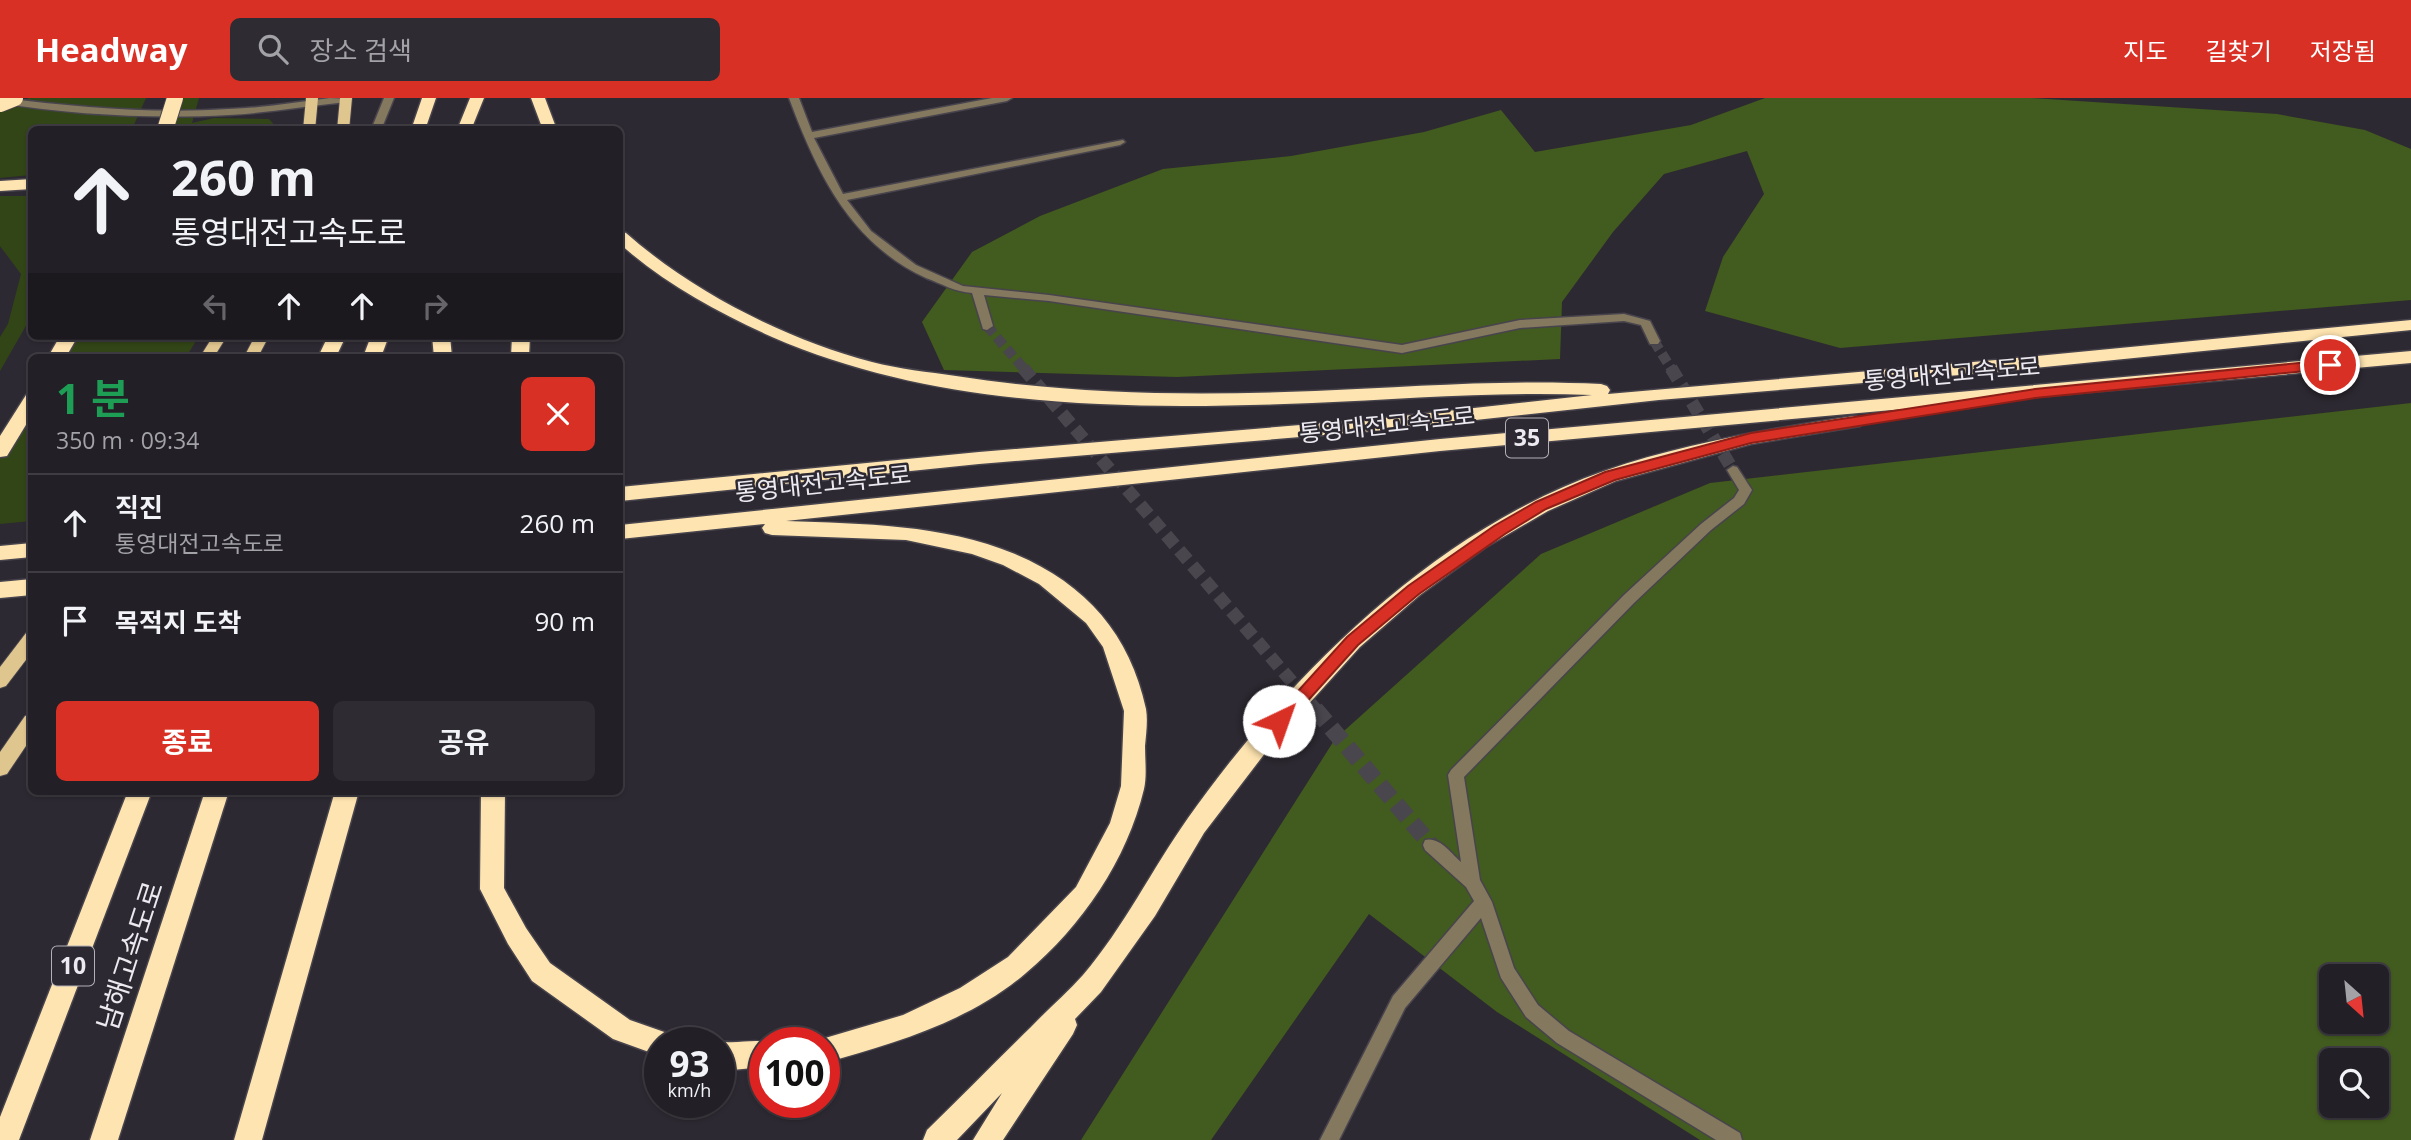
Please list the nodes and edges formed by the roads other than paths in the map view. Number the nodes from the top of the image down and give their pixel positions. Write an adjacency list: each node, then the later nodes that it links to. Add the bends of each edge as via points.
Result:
1 (15, 98): 11 (highway, bridge)
2 (175, 98): 12 (highway, bridge)
3 (346, 98): 10 (street); 14 (main road)
4 (389, 98): 15 (street)
5 (429, 98): 16 (highway)
6 (477, 98): 17 (highway)
7 (538, 98): 18 (highway); 19 (highway)
8 (794, 98): 20 (street)
9 (1007, 98): 20 (street)
10 (313, 100): 11 (street, via 258,110 149,114); 13 (main road)
11 (0, 102)
12 (166, 126)
13 (310, 126)
14 (342, 126)
15 (378, 126)
16 (419, 126)
17 (466, 126)
18 (536, 126)
19 (548, 126)
20 (808, 136): 24 (street)
21 (1120, 142): 24 (street)
22 (28, 184): 23 (highway)
23 (0, 186)
24 (840, 198): 26 (street, via 867,233 912,267 961,289)
25 (623, 238): 32 (highway, via 676,281 719,307 781,334 866,366 979,388 1133,400 1543,387)
26 (977, 291): 28 (street); 29 (street, via 1402,349 1520,324 1587,317 1624,317 1646,323)
27 (2411, 325): 32 (highway, 통영대전고속도로 / 35)
28 (987, 326)
29 (1654, 341)
30 (2411, 357): 31 (highway, 통영대전고속도로 / 35)
31 (2035, 393): 37 (highway, 통영대전고속도로 / 35, via 1440,445); 54 (highway, via 1751,438 1681,456 1610,476 1541,506 1479,542 1352,641 1261,741 1196,826 1146,908)
32 (1659, 394): 36 (highway, 통영대전고속도로 / 35, via 1384,424)
33 (28, 406): 34 (highway)
34 (0, 451)
35 (1733, 470): 52 (street, via 1746,491 1739,501 1629,599 1456,775)
36 (623, 494)
37 (644, 530): 38 (highway, 통영대전고속도로 / 35); 56 (highway, via 852,529 906,533 975,547 1046,579 1085,610 1113,644 1124,672 1135,711 1133,786 1121,824 1085,894 1017,965 969,997 906,1027)
38 (623, 532)
39 (28, 550): 40 (highway)
40 (0, 553)
41 (28, 587): 42 (highway)
42 (0, 590)
43 (28, 643): 44 (main road)
44 (0, 681)
45 (28, 727): 46 (main road)
46 (0, 768)
47 (138, 795): 57 (highway, 남해고속도로 / 10)
48 (216, 795): 58 (highway, 남해고속도로)
49 (346, 795): 59 (highway)
50 (493, 795): 55 (highway, via 492,889 517,936 541,972 622,1030)
51 (1431, 845): 52 (street)
52 (1472, 882): 53 (street)
53 (1484, 902): 62 (street, via 1399,1002); 63 (street, via 1507,972 1532,1011 1563,1037)
54 (1091, 984): 60 (highway); 61 (highway)
55 (644, 1037)
56 (840, 1046)
57 (5, 1140)
58 (104, 1140)
59 (248, 1140)
60 (937, 1140)
61 (987, 1140)
62 (1329, 1140)
63 (1733, 1140)

